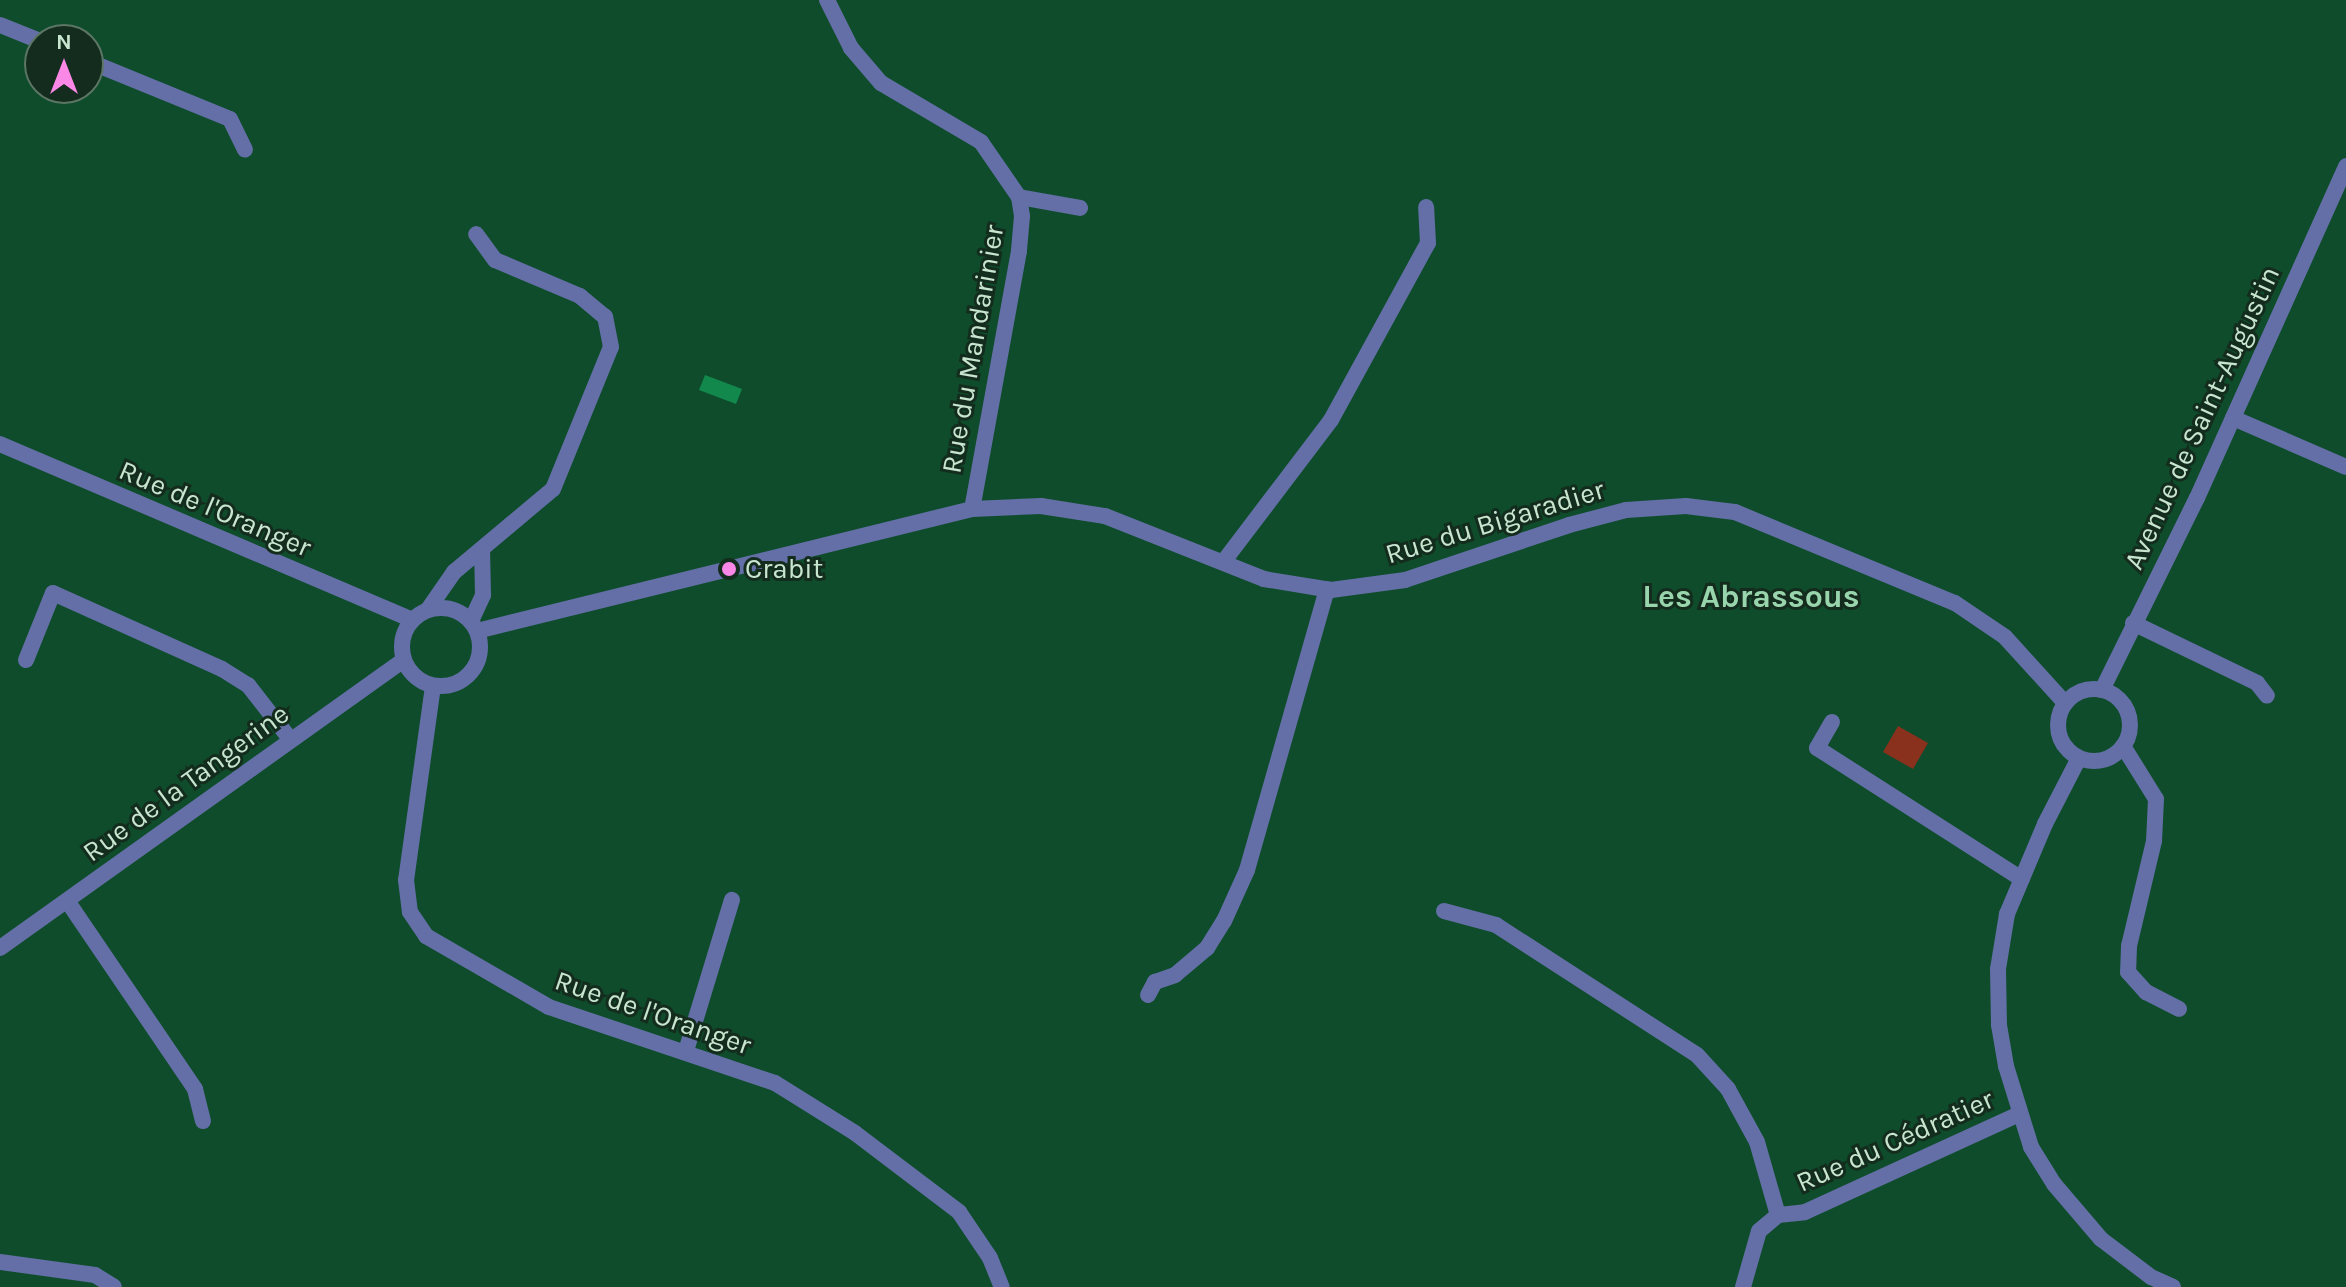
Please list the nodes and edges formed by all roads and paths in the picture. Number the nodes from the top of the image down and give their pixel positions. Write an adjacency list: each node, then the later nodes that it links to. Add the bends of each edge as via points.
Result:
1 (827, 0): 7 (street, Rue du Mandarinier, via 851,48 881,83 981,142)
2 (0, 25): 3 (street)
3 (24, 35)
4 (104, 68): 5 (street, via 230,119)
5 (245, 150)
6 (2345, 170): 11 (street, Avenue de Saint-Augustin)
7 (1019, 197): 9 (street, Rue du Mandarinier); 14 (street, Rue du Mandarinier, via 1019,251)
8 (1426, 207): 16 (street, via 1428,243 1331,420)
9 (1080, 208)
10 (476, 234): 15 (street, via 495,260 580,296 605,317 611,347 553,489)
11 (2233, 418): 13 (street); 20 (street, Avenue de Saint-Augustin)
12 (0, 444): 19 (street, Rue de l'Oranger)
13 (2346, 467)
14 (972, 509): 16 (street, Rue du Bigaradier, via 1041,506 1105,516); 21 (street, Rue du Bigaradier)
15 (482, 549): 18 (street, via 454,572); 21 (street, via 483,595)
16 (1224, 561): 17 (street, Rue du Bigaradier, via 1264,579)
17 (1327, 589): 27 (street, Rue du Bigaradier, via 1405,580 1626,510 1686,506 1735,512 1955,603 2005,637); 37 (street, via 1247,870 1207,948 1182,971 1155,982)
18 (429, 608): 19 (street); 21 (street, via 459,611)
19 (411, 619): 23 (street, via 400,646)
20 (2133, 623): 25 (street, Avenue de Saint-Augustin); 26 (street, via 2257,683)
21 (474, 626): 24 (street, via 480,648 470,673 460,681)
22 (26, 660): 29 (street, via 53,593 248,685)
23 (403, 661): 24 (street, via 410,673); 29 (street, Rue de la Tangerine)
24 (433, 686): 39 (street, Rue de l'Oranger, via 406,880 410,912 426,936 549,1007)
25 (2102, 690): 27 (street, via 2075,694); 30 (street, via 2113,694 2127,712)
26 (2267, 696)
27 (2065, 703): 31 (street, via 2059,733)
28 (1832, 722): 32 (street, via 1817,748)
29 (290, 739): 34 (street, Rue de la Tangerine)
30 (2123, 746): 31 (street, via 2097,761); 38 (street, via 2156,799 2154,841 2129,946 2128,972 2146,992)
31 (2079, 758): 32 (street)
32 (2022, 879): 40 (street, via 2007,914 1998,969 1999,1025)
33 (732, 900): 39 (street)
34 (68, 902): 36 (street, Rue de la Tangerine); 41 (street, via 195,1089)
35 (1444, 911): 42 (street, via 1496,925 1697,1055 1728,1089 1757,1142)
36 (0, 948)
37 (1148, 995)
38 (2179, 1009)
39 (686, 1051): 45 (street, Rue de l'Oranger, via 775,1083 912,1175 959,1212 990,1258)
40 (2019, 1114): 42 (street, Rue du Cédratier, via 1805,1212); 47 (street, via 2031,1147 2054,1184 2101,1239)
41 (203, 1121)
42 (1778, 1215): 46 (street, Rue du Cédratier, via 1759,1231)
43 (0, 1262): 44 (street, via 95,1275)
44 (114, 1287)
45 (1002, 1287)
46 (1743, 1287)
47 (2173, 1287)

